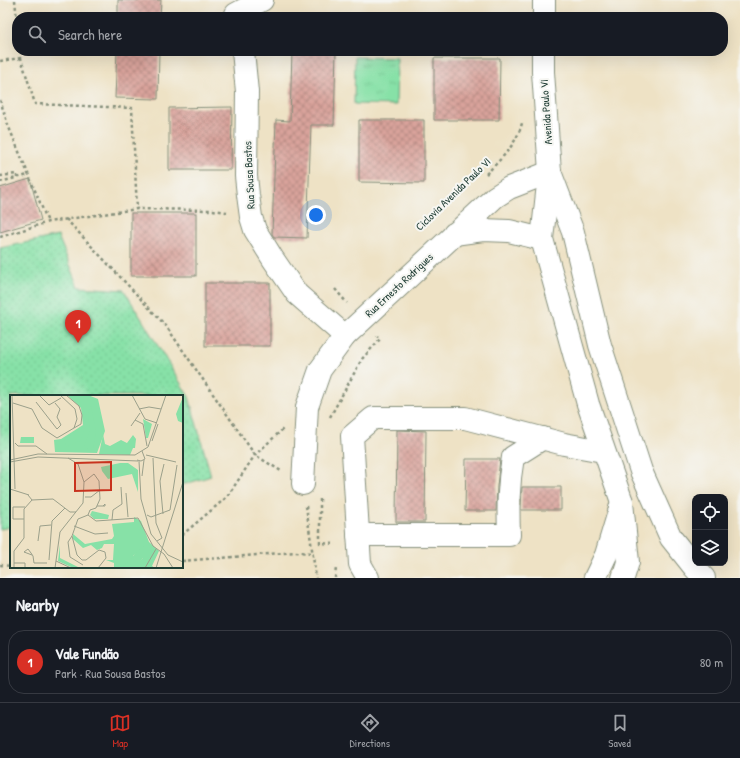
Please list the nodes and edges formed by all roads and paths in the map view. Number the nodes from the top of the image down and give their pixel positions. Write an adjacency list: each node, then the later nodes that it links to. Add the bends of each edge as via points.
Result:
1 (15, 0): 5 (path)
2 (262, 0): 4 (main road)
3 (544, 0): 6 (main road)
4 (236, 10)
5 (16, 12)
6 (544, 12)
7 (243, 56): 20 (main road, Rua Sousa Bastos, via 247,92 246,176)
8 (543, 56): 13 (main road, Avenida Paulo VI)
9 (21, 58): 10 (path); 19 (path, via 35,104 132,108)
10 (0, 60)
11 (0, 100): 15 (path)
12 (523, 120): 14 (path, Ciclovia Avenida Paulo VI, via 516,138)
13 (550, 172): 23 (main road, Rua Ernesto Rodrigues, via 509,188 495,197); 25 (main road); 43 (main road, via 573,232 600,346 641,471 671,538)
14 (486, 174)
15 (28, 175): 17 (path); 22 (path)
16 (0, 176): 17 (path, via 17,174)
17 (17, 178): 18 (path)
18 (0, 182)
19 (137, 209): 20 (path, via 213,210); 21 (path)
20 (251, 217): 26 (main road, Rua Sousa Bastos, via 262,242 297,294)
21 (66, 219): 22 (path); 32 (path, via 166,326)
22 (48, 222): 24 (path)
23 (454, 234): 25 (main road, via 483,230 509,231); 26 (main road, Rua Ernesto Rodrigues)
24 (0, 237)
25 (542, 239): 31 (main road)
26 (345, 336): 29 (main road, Rua Ernesto Rodrigues, via 320,370)
27 (380, 339): 28 (path, via 362,359)
28 (342, 395)
29 (307, 407): 32 (path); 33 (main road, Rua Ernesto Rodrigues)
30 (543, 438): 31 (main road); 36 (main road, via 513,457 509,479 509,535); 36 (main road, via 465,418 372,418 352,436)
31 (603, 451): 34 (main road)
32 (255, 455): 33 (path, via 278,471); 35 (path, via 227,497)
33 (304, 479): 37 (path)
34 (622, 502): 41 (main road, via 606,555); 42 (main road, via 628,562)
35 (183, 534)
36 (358, 534): 40 (main road, via 360,564)
37 (313, 553): 38 (path); 39 (path)
38 (183, 560)
39 (316, 578)
40 (368, 578)
41 (595, 578)
42 (623, 578)
43 (704, 578)

